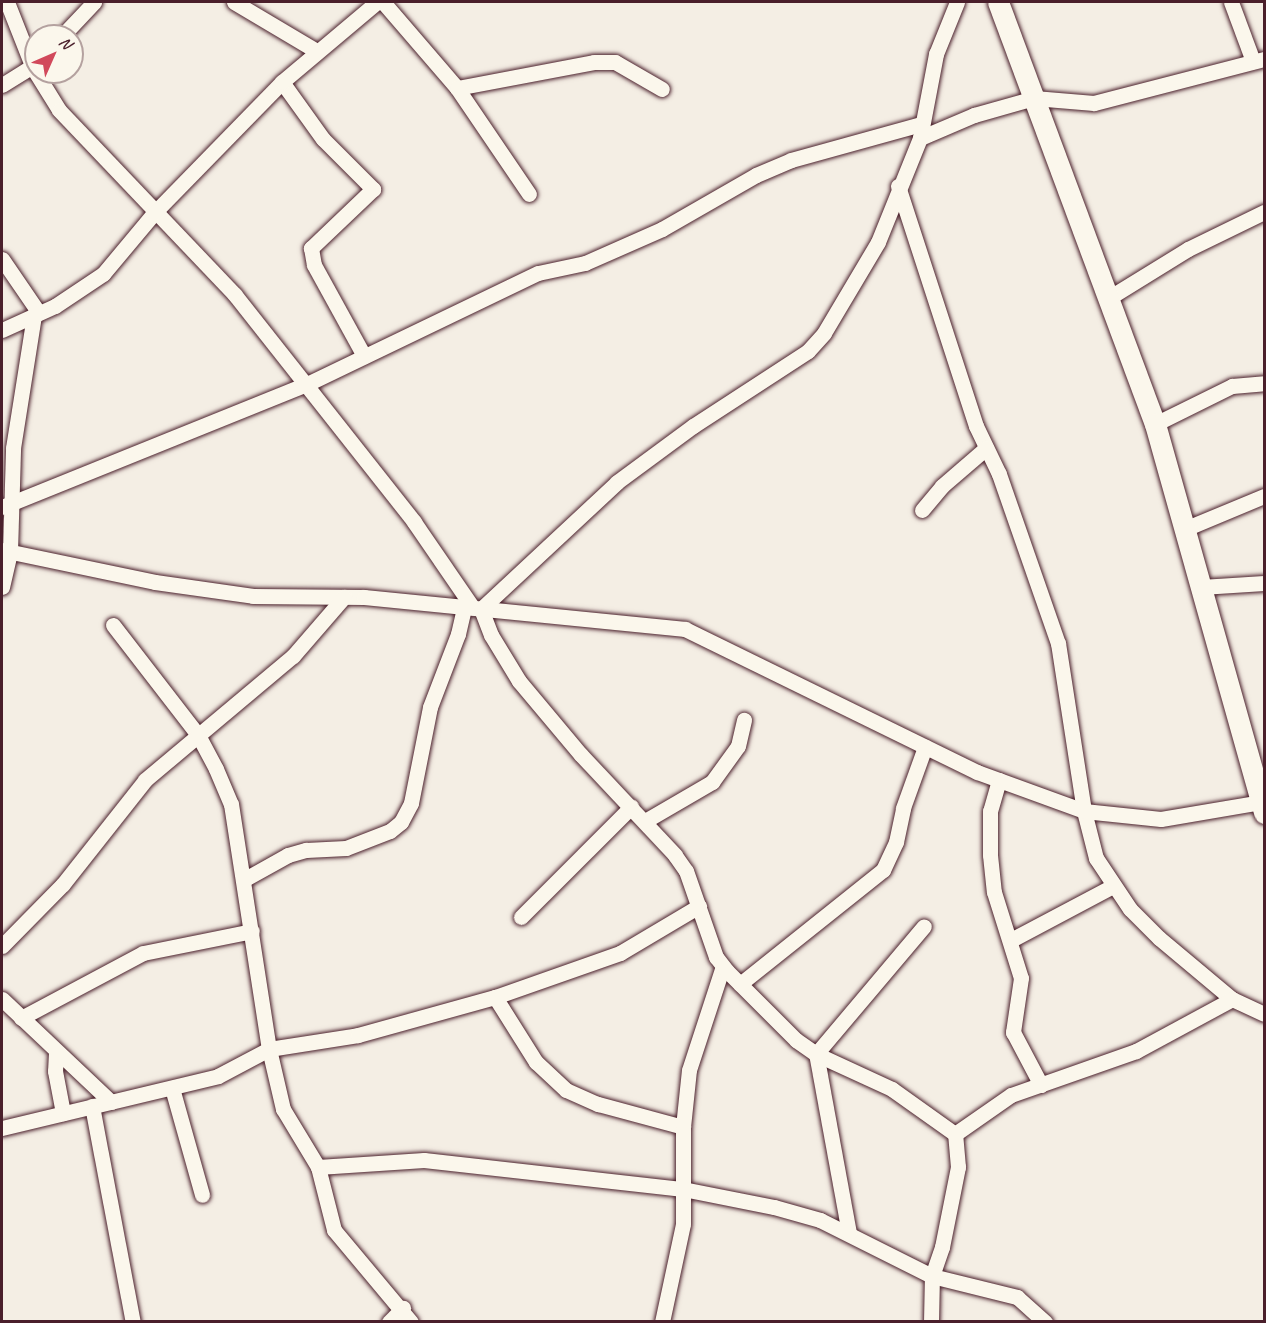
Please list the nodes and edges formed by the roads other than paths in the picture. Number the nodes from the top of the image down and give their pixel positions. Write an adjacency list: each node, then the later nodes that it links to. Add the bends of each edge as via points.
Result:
1 (7, 2): 10 (street)
2 (94, 2): 9 (street)
3 (234, 2): 11 (street)
4 (377, 2): 11 (street)
5 (383, 2): 17 (street)
6 (957, 2): 20 (street, via 936,54)
7 (998, 2): 19 (street)
8 (1231, 2): 12 (street)
9 (73, 24)
10 (24, 42)
11 (315, 50): 14 (street)
12 (1259, 60): 19 (street, via 1094,103)
13 (24, 72): 16 (street)
14 (282, 82): 24 (street); 29 (street, via 323,139 373,189 311,248 314,265)
15 (44, 84): 24 (street, via 59,110)
16 (2, 86)
17 (457, 88): 18 (street, via 615,62); 22 (street)
18 (662, 89)
19 (1034, 98): 20 (street); 26 (street)
20 (920, 131): 21 (street); 29 (street, via 791,160 756,175 662,229 585,263 538,273)
21 (898, 186): 33 (street); 43 (street, via 873,253 815,344 617,482)
22 (530, 194)
23 (1264, 212): 26 (street, via 1188,249)
24 (154, 213): 27 (street, via 103,274); 31 (street, via 225,284)
25 (2, 259): 27 (street)
26 (1107, 299): 32 (street)
27 (37, 314): 28 (street); 35 (street)
28 (2, 330)
29 (364, 356): 31 (street)
30 (1264, 382): 32 (street, via 1232,386)
31 (307, 384): 35 (street); 43 (street, via 448,567)
32 (1155, 424): 37 (street)
33 (986, 448): 36 (street, via 942,486); 51 (street, via 999,474 1064,664)
34 (1264, 496): 37 (street)
35 (5, 506): 38 (street)
36 (922, 510)
37 (1187, 528): 41 (street)
38 (6, 551): 40 (street); 42 (street, via 155,582 253,596)
39 (1264, 583): 41 (street)
40 (2, 587)
41 (1201, 587): 50 (street)
42 (344, 597): 43 (street); 46 (street, via 293,656)
43 (473, 608): 47 (street, via 685,629); 49 (street, via 519,681 554,725); 53 (street, via 458,634 430,707 411,803 401,822 390,831 346,848 288,855)
44 (113, 625): 46 (street)
45 (744, 720): 52 (street, via 738,746 712,782)
46 (198, 735): 53 (street, via 231,804); 60 (street, via 139,786 63,884)
47 (926, 747): 48 (street); 62 (street, via 903,808 896,842 883,870)
48 (999, 780): 51 (street); 59 (street, via 990,811 990,855 994,892)
49 (631, 807): 52 (street); 56 (street)
50 (1263, 807): 51 (street, via 1161,819)
51 (1084, 811): 54 (street, via 1096,858)
52 (645, 821): 55 (street, via 686,871)
53 (245, 879): 58 (street)
54 (1113, 886): 59 (street); 65 (street, via 1159,938)
55 (699, 906): 61 (street); 63 (street, via 620,953)
56 (521, 917)
57 (924, 926): 70 (street)
58 (252, 931): 67 (street, via 143,953); 68 (street)
59 (1011, 940): 71 (street, via 1022,978 1014,1032)
60 (2, 946)
61 (723, 966): 62 (street); 76 (street, via 689,1070)
62 (740, 984): 70 (street, via 796,1040)
63 (495, 998): 68 (street, via 358,1035); 76 (street, via 536,1062 566,1090 598,1104)
64 (2, 999): 67 (street)
65 (1232, 999): 66 (street); 71 (street, via 1136,1051)
66 (1264, 1014)
67 (21, 1018): 69 (street)
68 (269, 1049): 72 (street, via 218,1076); 79 (street, via 283,1109)
69 (56, 1053): 73 (street); 75 (street, via 55,1071)
70 (816, 1054): 78 (street, via 892,1089); 82 (street)
71 (1041, 1085): 78 (street, via 1011,1095)
72 (172, 1088): 73 (street); 81 (street)
73 (111, 1102): 74 (street)
74 (92, 1106): 75 (street); 85 (street)
75 (63, 1113): 77 (street)
76 (683, 1127): 80 (street)
77 (2, 1128)
78 (955, 1134): 83 (street, via 958,1167)
79 (318, 1167): 80 (street, via 424,1160); 84 (street, via 334,1230)
80 (683, 1189): 82 (street, via 774,1207); 87 (street, via 679,1251)
81 (202, 1195)
82 (849, 1233): 83 (street)
83 (932, 1276): 88 (street); 89 (street, via 1017,1297)
84 (407, 1315): 86 (street)
85 (133, 1322)
86 (389, 1322)
87 (662, 1322)
88 (931, 1322)
89 (1045, 1322)

